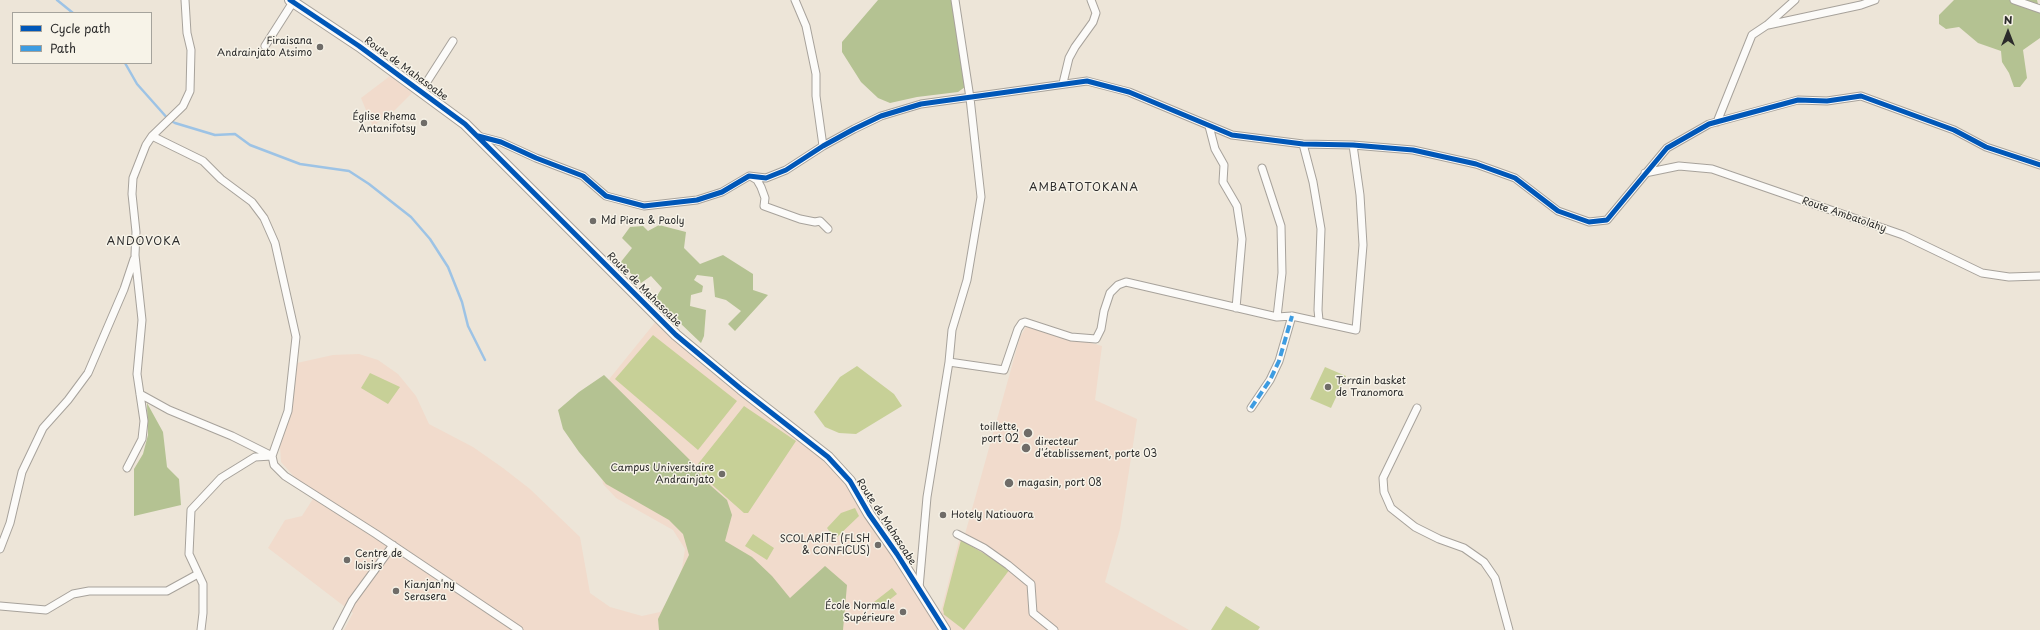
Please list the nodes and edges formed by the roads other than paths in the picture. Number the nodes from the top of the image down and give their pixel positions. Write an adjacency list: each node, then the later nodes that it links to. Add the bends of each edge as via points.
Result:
1 (185, 0): 18 (street, via 191,50 190,91 183,106)
2 (795, 0): 21 (street, via 806,26 816,74 816,96)
3 (955, 0): 15 (street)
4 (1091, 0): 13 (street, via 1096,13 1093,22 1069,58)
5 (1795, 0): 10 (street)
6 (1875, 0): 10 (street)
7 (2014, 0): 9 (street)
8 (291, 1): 12 (street); 14 (street, Route de Mahasoabe, via 331,26)
9 (2040, 8)
10 (1767, 25): 16 (street, via 1752,35)
11 (453, 41): 14 (street)
12 (265, 46)
13 (1063, 83): 15 (street); 17 (street, via 1087,81 1113,86)
14 (421, 91): 19 (street, Route de Mahasoabe)
15 (970, 98): 21 (street, via 921,104 881,116); 34 (street, via 981,197 967,280 952,330)
16 (1717, 122): 23 (street, via 1798,100 1827,101 1861,96 1954,130 1986,147); 25 (street, via 1667,148)
17 (1209, 126): 20 (street, via 1232,135); 30 (street, via 1215,149 1224,165 1223,182 1237,206 1242,239)
18 (152, 136): 28 (street, via 133,178); 38 (street, via 202,160 221,179 252,202 264,218 275,243 296,337 288,411)
19 (478, 136): 26 (street, via 501,142 583,176 606,196 644,206 697,200 722,192); 44 (street, Route de Mahasoabe, via 510,172 676,335 828,456 850,481)
20 (1303, 144): 22 (street); 33 (street, via 1313,182 1321,230)
21 (823, 146): 26 (street, via 786,170 766,178)
22 (1353, 146): 25 (street, via 1413,150 1476,164 1516,178 1558,211 1589,222 1607,220); 33 (street, via 1360,195 1363,245 1356,330)
23 (2040, 165)
24 (1262, 168): 32 (street, via 1281,226 1282,273)
25 (1645, 173): 29 (street, Route Ambatolahy, via 1679,166 1712,169 1903,235 1982,273 2009,277)
26 (749, 176): 27 (street, via 757,180 761,188 765,198 764,206 800,219 820,221)
27 (828, 229)
28 (135, 255): 35 (street, via 142,320 137,374); 42 (street, via 124,289 88,373 43,428 22,472 10,523)
29 (2040, 276)
30 (1236, 308): 32 (street); 34 (street, via 1126,282 1118,284 1110,293 1096,339 1071,337 1024,322 1018,329 1004,370)
31 (1292, 316): 32 (street); 33 (street); 36 (street, via 1279,361)
32 (1277, 317)
33 (1319, 320)
34 (949, 362): 44 (street, via 927,497)
35 (140, 394): 38 (street, via 169,410); 39 (street, via 144,421 142,439)
36 (1251, 408)
37 (1417, 408): 51 (street, via 1383,478 1384,492 1391,508 1415,527 1464,548 1484,562 1494,578)
38 (272, 456): 41 (street, via 274,465 285,476); 43 (street, via 255,457 221,478 191,510 189,554)
39 (127, 468)
40 (957, 534): 50 (street, via 1008,564 1030,584 1033,613)
41 (393, 545): 47 (street, via 352,601); 48 (street)
42 (0, 549)
43 (198, 574): 45 (street, via 167,591 89,591 73,594 46,610); 46 (street, via 203,584)
44 (918, 588): 49 (street, Route de Mahasoabe)
45 (0, 606)
46 (201, 630)
47 (337, 630)
48 (519, 630)
49 (945, 630)
50 (1054, 630)
51 (1509, 630)

